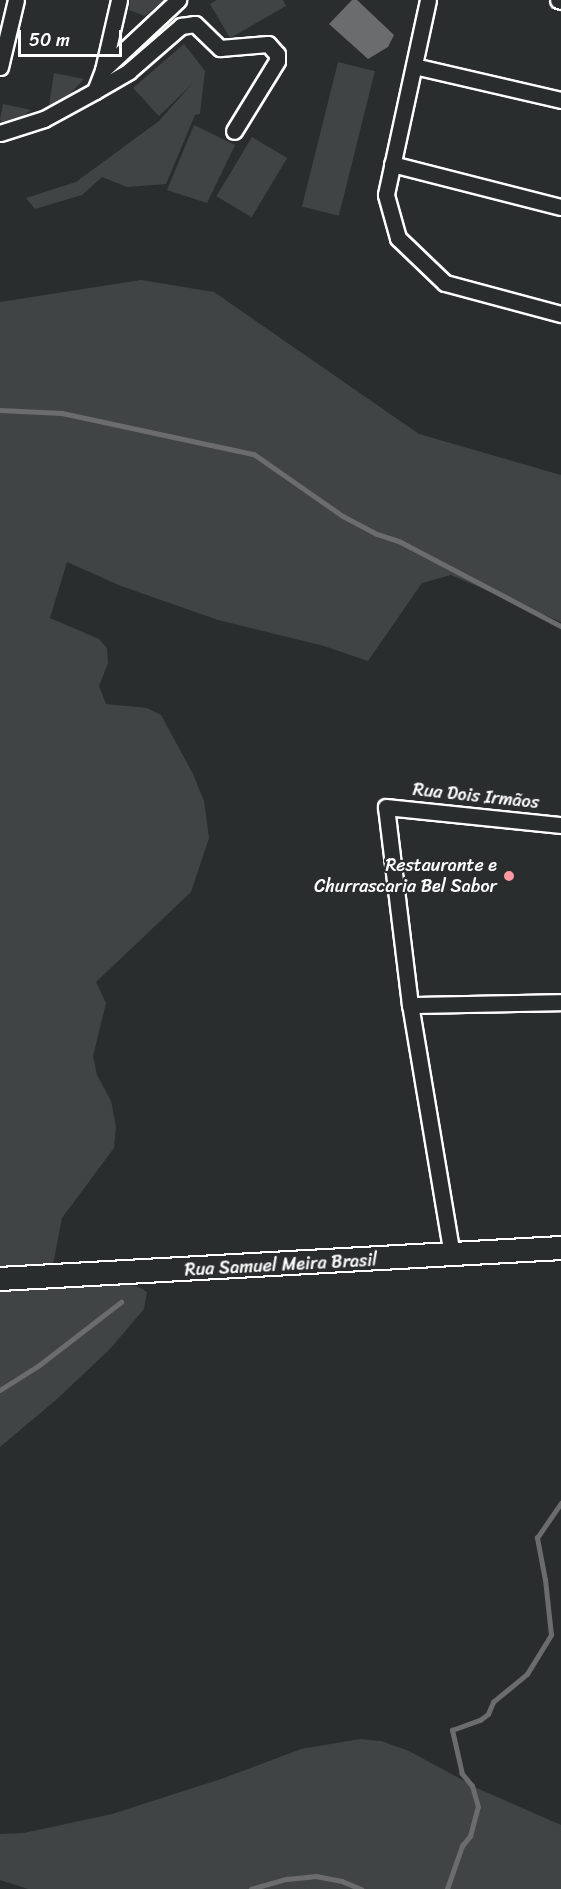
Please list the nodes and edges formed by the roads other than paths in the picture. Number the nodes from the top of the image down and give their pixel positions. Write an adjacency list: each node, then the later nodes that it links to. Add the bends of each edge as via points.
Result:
1 (16, 0): 6 (street)
2 (119, 0): 7 (street)
3 (178, 0): 7 (street)
4 (428, 0): 5 (street)
5 (414, 66): 9 (street); 12 (street)
6 (0, 67)
7 (102, 70): 8 (street)
8 (95, 91): 10 (street, via 138,64 181,26 195,24 220,48 268,44 277,54 277,61); 11 (street, via 44,118)
9 (561, 100)
10 (234, 131)
11 (0, 133)
12 (392, 164): 13 (street); 14 (street, via 386,195 398,238 445,283)
13 (561, 207)
14 (561, 314)
15 (561, 825): 17 (street, Rua Dois Irmãos, via 386,807)
16 (561, 1002): 17 (street)
17 (410, 1005): 19 (street)
18 (561, 1248): 19 (street, Rua Samuel Meira Brasil)
19 (452, 1255): 20 (street, Rua Samuel Meira Brasil)
20 (0, 1279)

